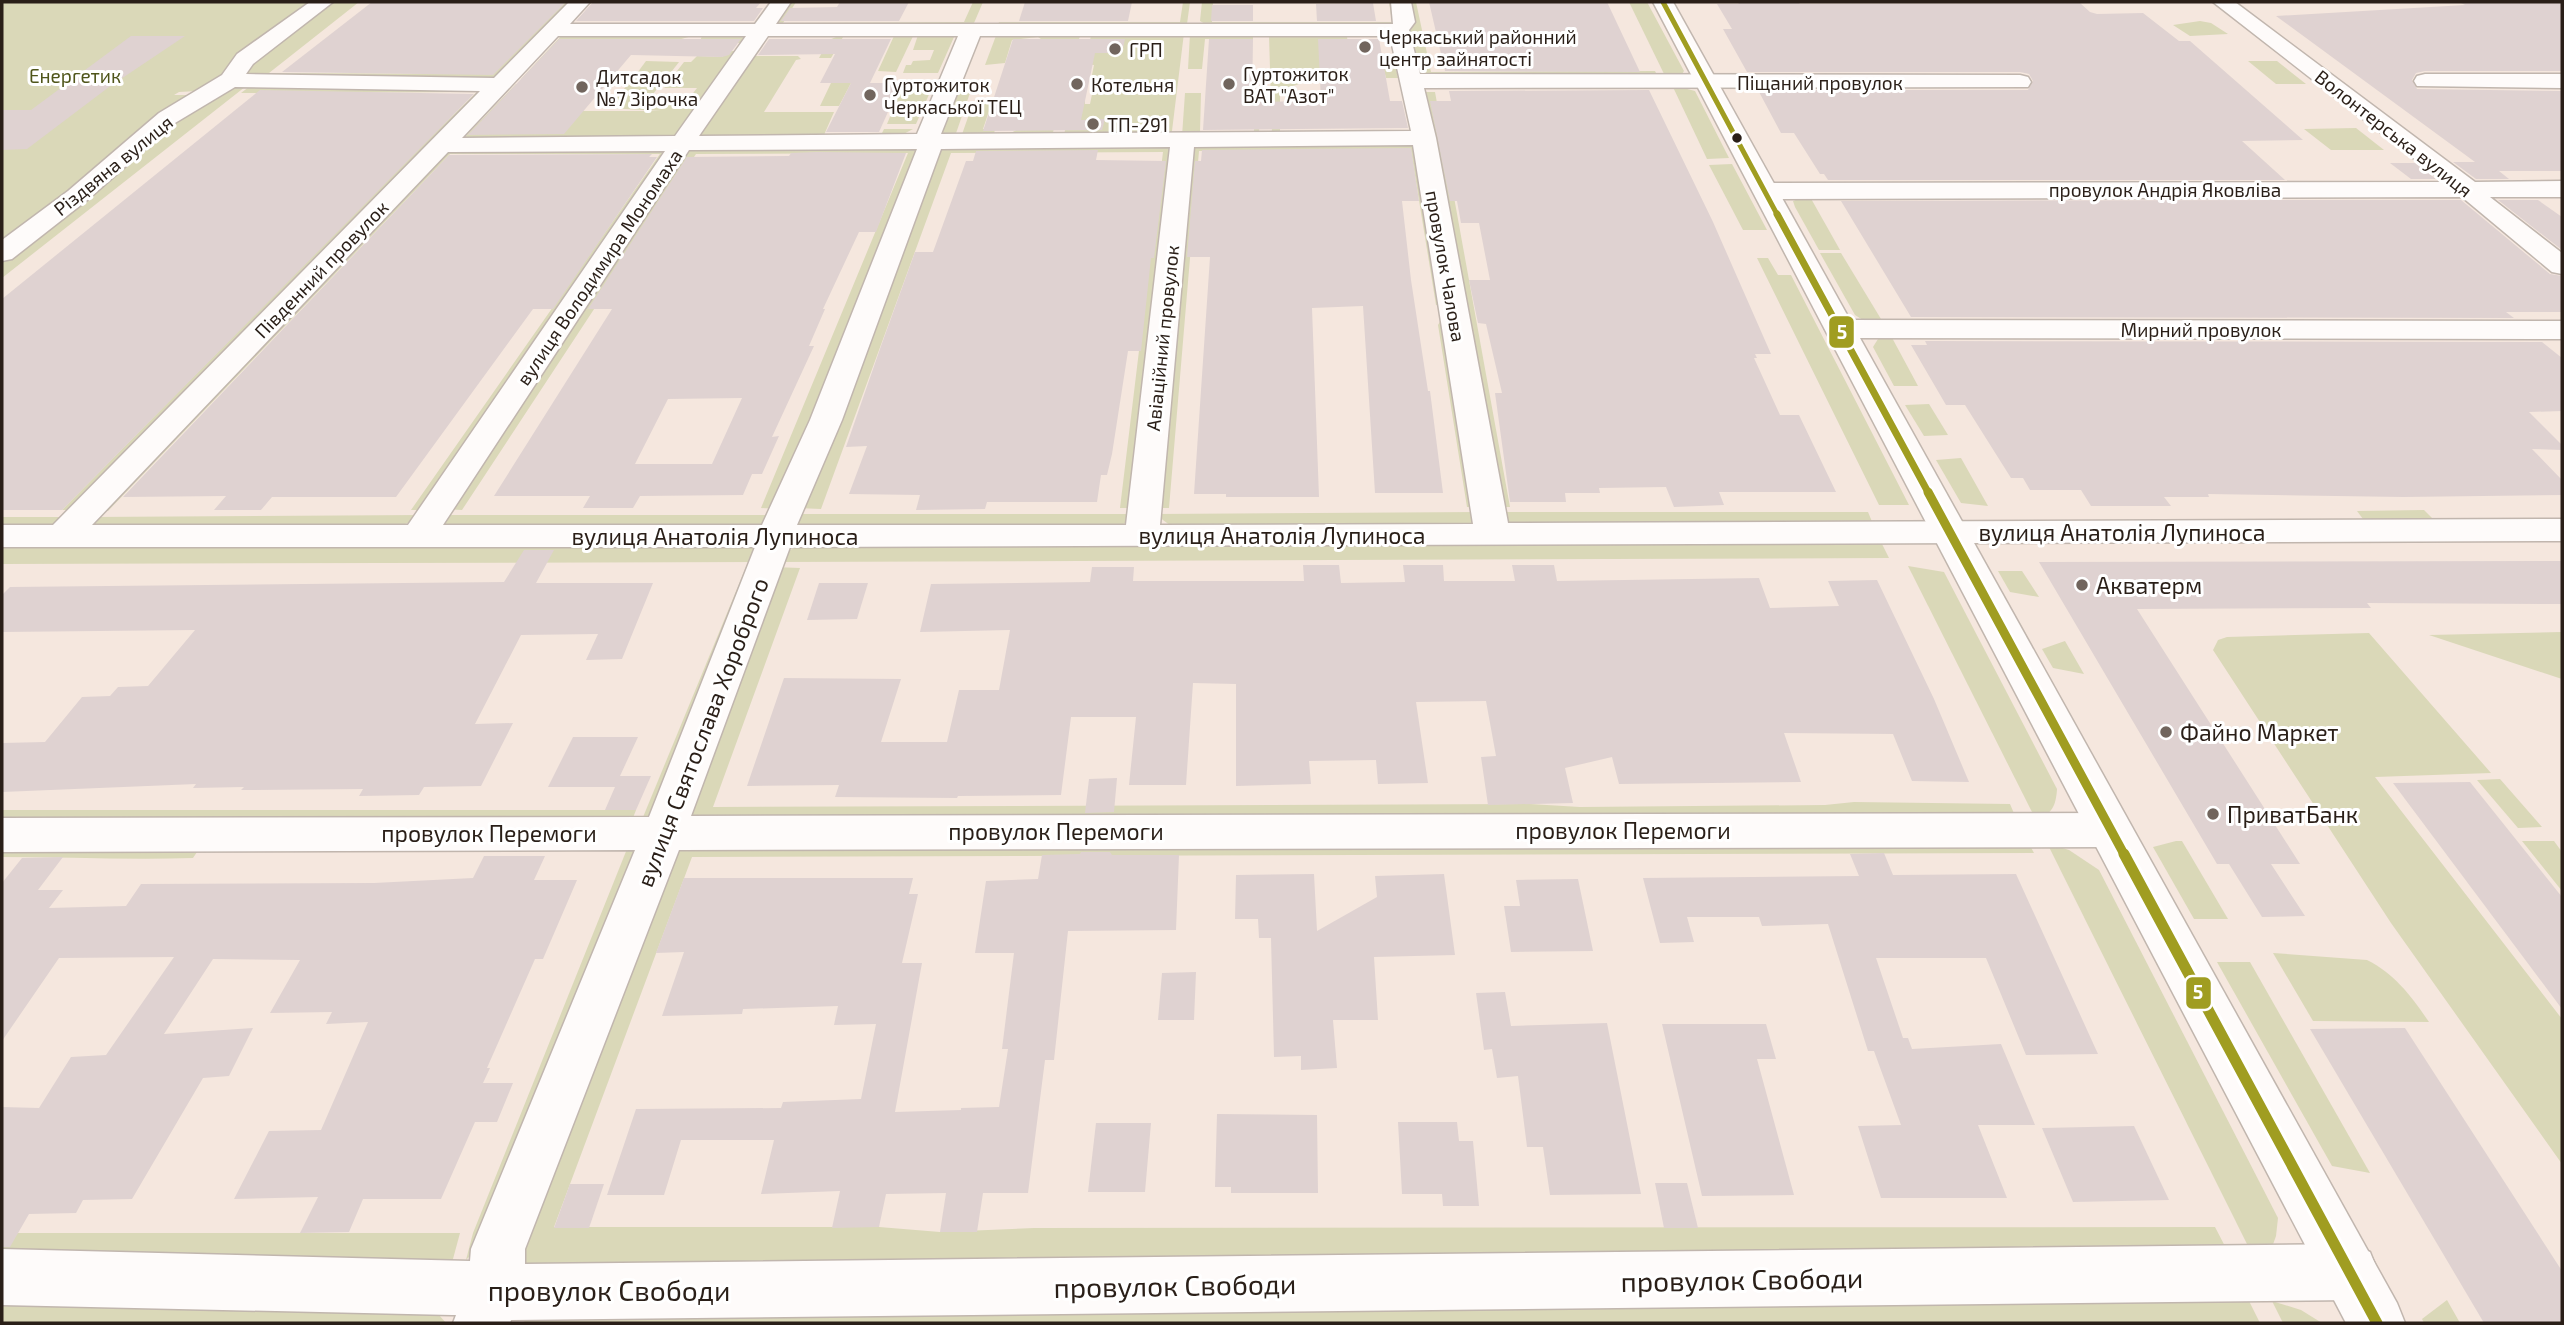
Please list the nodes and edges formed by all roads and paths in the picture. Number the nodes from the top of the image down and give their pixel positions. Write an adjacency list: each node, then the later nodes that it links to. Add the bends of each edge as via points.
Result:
1 (323, 2): 11 (street, Різдвяна вулиця, via 245,59)
2 (580, 2): 8 (street, Південний провулок)
3 (781, 2): 9 (street, вулиця Володимира Мономаха)
4 (1401, 2): 10 (street, провулок Чалова, via 1405,22)
5 (1663, 2): 15 (street)
6 (2223, 2): 24 (street, Волонтерська вулиця)
7 (979, 23): 9 (street); 10 (street, via 1194,22); 20 (street, вулиця Святослава Хороброго)
8 (554, 30): 9 (street); 17 (street, Південний провулок)
9 (762, 30): 22 (street, вулиця Володимира Мономаха)
10 (1399, 30): 12 (street, провулок Чалова)
11 (230, 80): 17 (street); 26 (street, Різдвяна вулиця, via 167,118)
12 (1410, 81): 15 (street, Піщаний провулок); 18 (street, провулок Чалова)
13 (2425, 81): 14 (street)
14 (2562, 81)
15 (1707, 82): 16 (street, Піщаний провулок); 25 (street)
16 (2020, 82)
17 (497, 85): 21 (street, Південний провулок)
18 (1424, 138): 19 (street); 32 (street, провулок Чалова)
19 (1182, 141): 20 (street); 37 (street, Авіаційний провулок)
20 (928, 143): 22 (street); 36 (street, вулиця Святослава Хороброго)
21 (441, 145): 22 (street); 35 (street, Південний провулок)
22 (681, 145): 33 (street, вулиця Володимира Мономаха)
23 (2562, 188): 24 (street, провулок Андрія Яковліва)
24 (2469, 189): 25 (street, провулок Андрія Яковліва); 27 (street, Волонтерська вулиця)
25 (1768, 191): 28 (street)
26 (2, 253)
27 (2562, 266)
28 (1840, 329): 29 (street, Мирний провулок); 31 (street)
29 (2562, 330)
30 (2562, 530): 31 (street, вулиця Анатолія Лупиноса)
31 (1951, 533): 32 (street, вулиця Анатолія Лупиноса); 38 (street)
32 (1492, 534): 37 (street, вулиця Анатолія Лупиноса)
33 (419, 535): 35 (street, вулиця Анатолія Лупиноса); 36 (street, вулиця Анатолія Лупиноса)
34 (2, 536): 35 (street, вулиця Анатолія Лупиноса)
35 (62, 536)
36 (778, 536): 37 (street, вулиця Анатолія Лупиноса); 39 (street, вулиця Святослава Хороброго)
37 (1142, 536)
38 (2110, 830): 39 (street, провулок Перемоги); 41 (street)
39 (664, 832): 40 (street, провулок Перемоги); 43 (street, вулиця Святослава Хороброго, via 498,1249)
40 (2, 835)
41 (2350, 1272): 43 (street, провулок Свободи); 44 (street)
42 (2, 1277): 43 (street, провулок Свободи, via 453,1287)
43 (488, 1308)
44 (2377, 1323)

